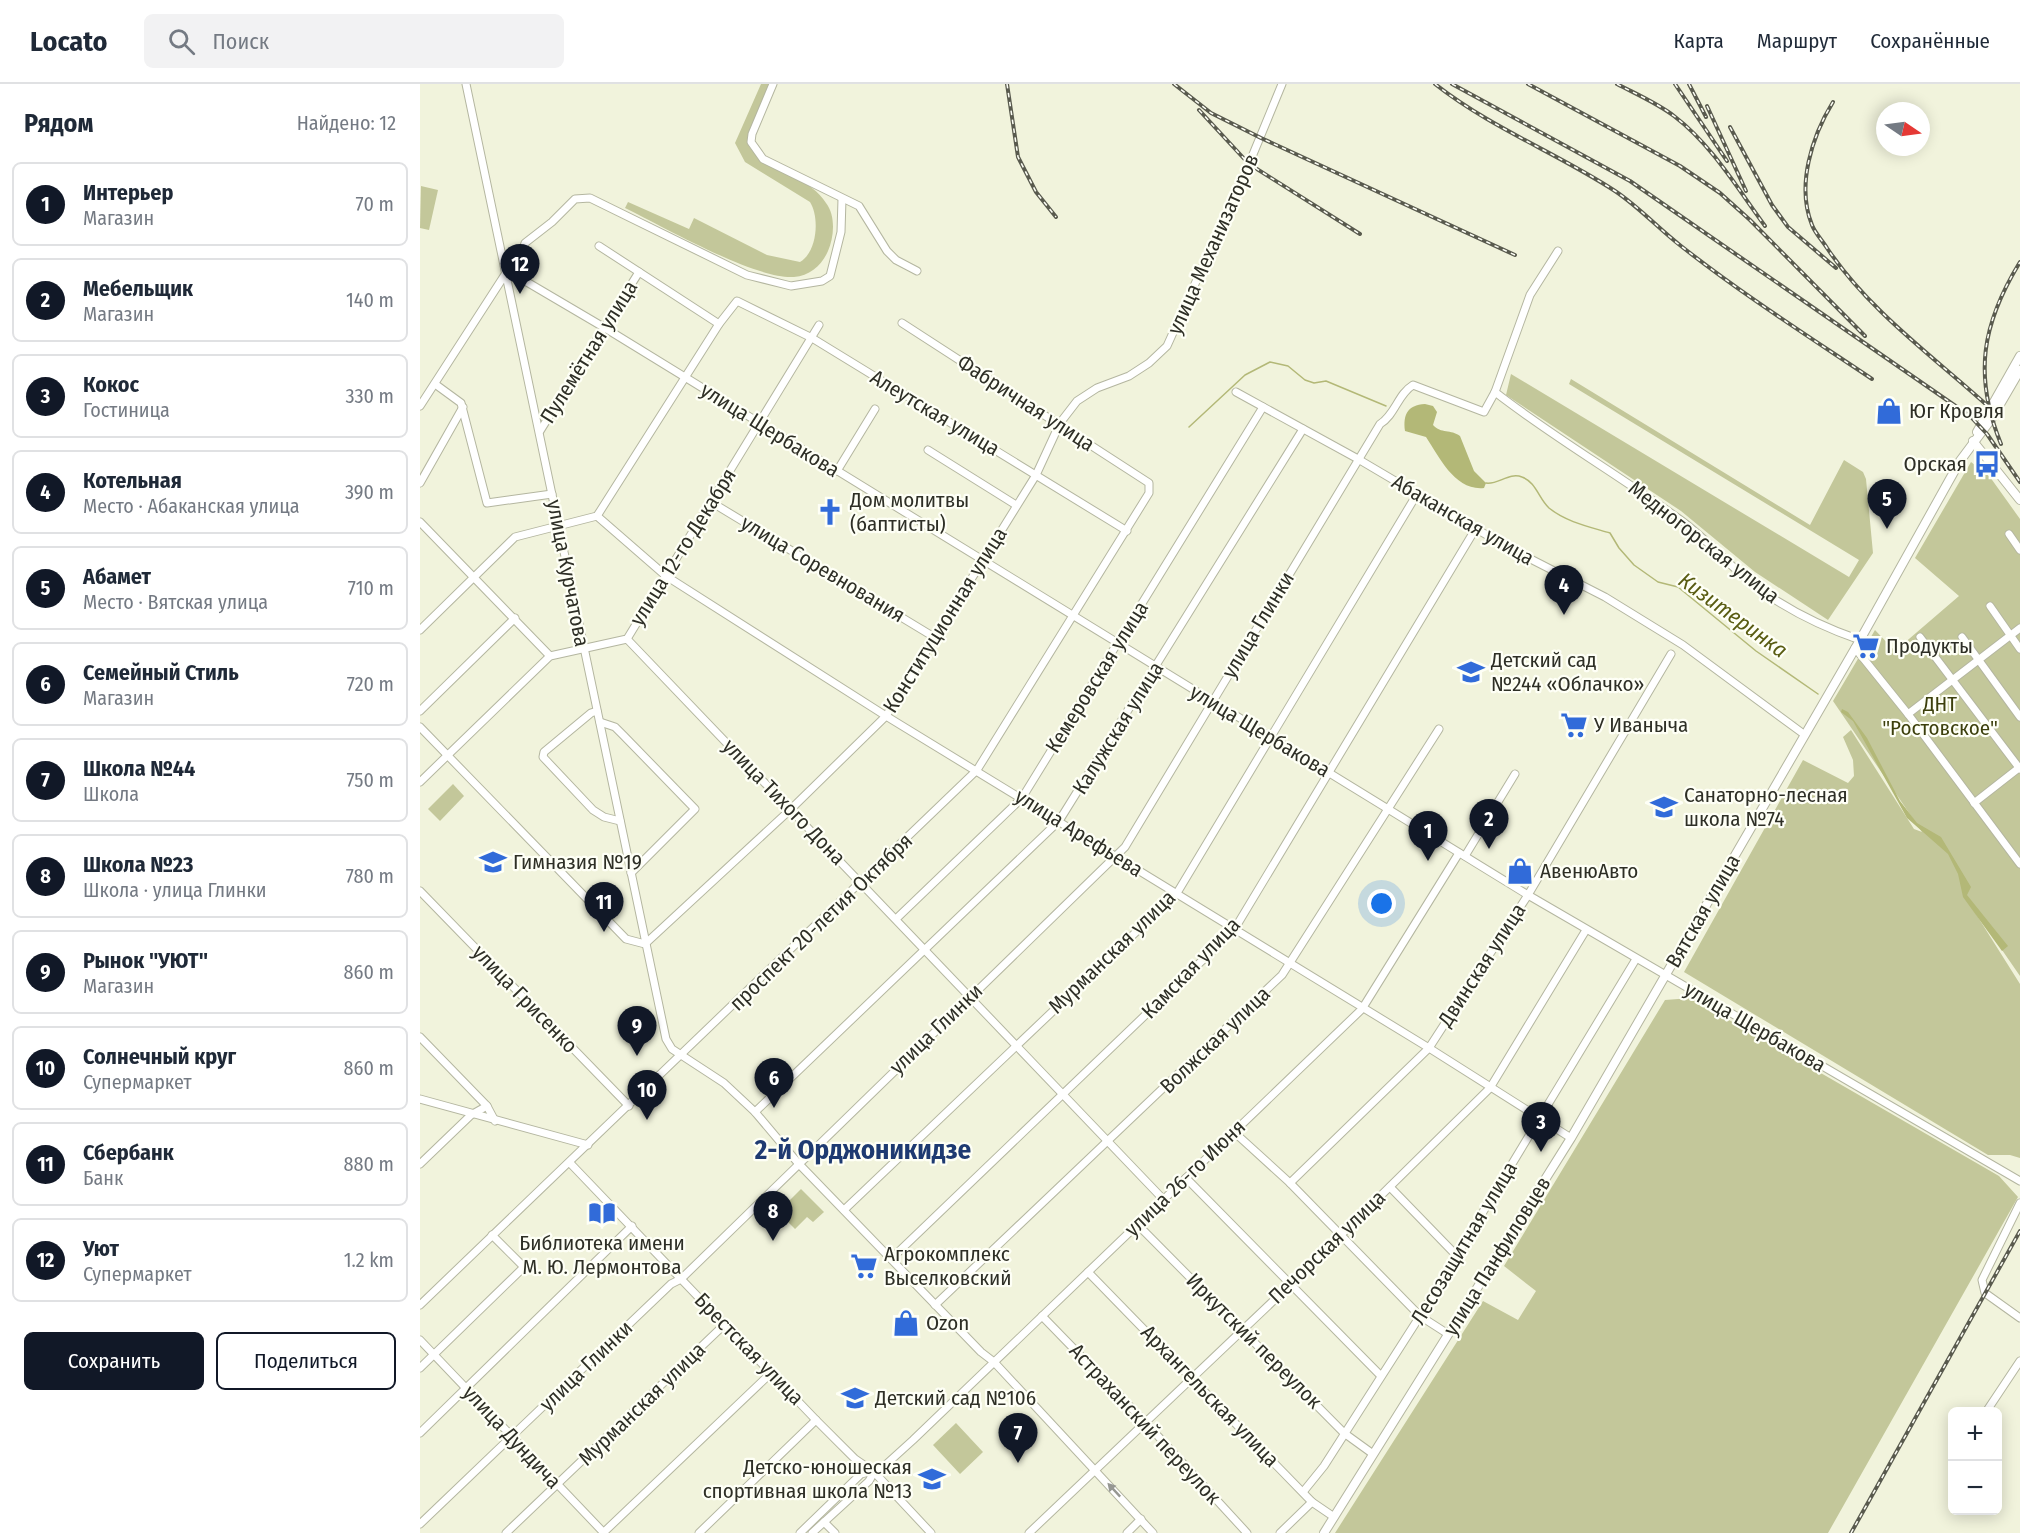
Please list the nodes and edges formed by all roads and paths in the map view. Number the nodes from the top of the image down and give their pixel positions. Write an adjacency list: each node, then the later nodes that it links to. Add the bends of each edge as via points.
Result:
1 (466, 84): 9 (street, улица Курчатова)
2 (773, 84): 4 (street, via 752,142 763,159)
3 (1282, 84): 22 (street, улица Механизаторов, via 1167,346 1129,376)
4 (842, 199): 7 (street, via 859,206 887,251); 10 (street, via 841,232 830,276 806,286 747,275 582,196 525,243)
5 (599, 246): 8 (street)
6 (1558, 251): 21 (street, via 1530,295)
7 (917, 271)
8 (639, 272): 12 (street); 14 (street, Пулемётная улица)
9 (506, 273): 10 (street, улица Щербакова); 19 (street); 30 (street, улица Курчатова)
10 (515, 275): 14 (street, улица Щербакова)
11 (902, 323): 28 (street, Фабричная улица)
12 (719, 324): 15 (street, Алеутская улица, via 740,302); 18 (street)
13 (819, 325): 15 (street, улица 12-го Декабря)
14 (605, 328): 18 (street, улица Щербакова); 30 (street, Пулемётная улица)
15 (812, 338): 27 (street, улица 12-го Декабря); 35 (street, Алеутская улица)
16 (2020, 356): 31 (main road, Вятская улица)
17 (2020, 370): 31 (main road, Вятская улица, via 1992,418)
18 (686, 378): 27 (street, улица Щербакова); 43 (street)
19 (435, 384): 23 (street); 25 (street, via 460,400)
20 (1236, 392): 24 (street, Абаканская улица)
21 (1495, 392): 33 (street, улица Глинки, via 1484,412 1420,386 1409,387); 64 (street, Медногорская улица, via 1544,430 1683,522 1761,590)
22 (1084, 395): 28 (street, Конституционная улица)
23 (420, 406)
24 (1263, 406): 29 (street, Абаканская улица); 63 (street, Кемеровская улица)
25 (463, 408): 36 (street); 38 (street, via 487,503)
26 (875, 409): 34 (street)
27 (760, 423): 34 (street, улица Щербакова); 41 (street, улица 12-го Декабря)
28 (1060, 423): 35 (street, Конституционная улица); 37 (street, Фабричная улица)
29 (1303, 429): 33 (street, Абаканская улица); 70 (street, Калужская улица)
30 (540, 431): 38 (street, улица Курчатова)
31 (1973, 441): 40 (main road); 64 (main road, Вятская улица)
32 (928, 450): 42 (street)
33 (1358, 459): 39 (street, Абаканская улица); 72 (street, улица Глинки)
34 (837, 471): 50 (street, улица Щербакова)
35 (1036, 474): 42 (street, Конституционная улица); 47 (street, Алеутская улица)
36 (420, 483)
37 (1149, 483): 47 (street, проспект 20-летия Октября, via 1149,493)
38 (552, 494): 45 (street, улица Курчатова)
39 (1417, 494): 46 (street, Абаканская улица); 82 (street, Мурманская улица)
40 (2020, 500)
41 (711, 502): 52 (street, улица 12-го Декабря); 59 (street, улица Соревнования)
42 (1016, 505): 50 (street, Конституционная улица)
43 (597, 516): 45 (street); 52 (street, улица Арефьева)
44 (420, 522): 51 (street)
45 (559, 525): 51 (street, via 515,537); 65 (street, улица Курчатова)
46 (1476, 528): 81 (street, Абаканская улица, via 1605,597 1679,642); 86 (street, Камская улица)
47 (1127, 531): 54 (street, проспект 20-летия Октября)
48 (2009, 534): 49 (street)
49 (2020, 550)
50 (983, 561): 54 (street, улица Щербакова); 59 (street, Конституционная улица)
51 (474, 576): 55 (street); 57 (street)
52 (666, 576): 62 (street, улица 12-го Декабря); 76 (street, улица Арефьева)
53 (1989, 606): 58 (street)
54 (1073, 616): 63 (street, улица Щербакова); 85 (street, проспект 20-летия Октября)
55 (515, 618): 68 (street); 73 (street)
56 (2020, 628): 58 (street)
57 (420, 630)
58 (2010, 635): 66 (street); 69 (street)
59 (934, 637): 76 (street, Конституционная улица)
60 (1920, 637): 71 (street)
61 (1962, 637): 69 (street)
62 (627, 639): 65 (street, улица 12-го Декабря); 91 (street, улица Тихого Дона)
63 (1118, 644): 70 (street, улица Щербакова); 89 (street, Кемеровская улица)
64 (1857, 644): 75 (street); 81 (main road, Вятская улица)
65 (583, 648): 68 (street, улица 12-го Декабря); 74 (street, улица Курчатова)
66 (2020, 649)
67 (1671, 654): 102 (street, Двинская улица)
68 (550, 656): 83 (street)
69 (1979, 660): 71 (street); 77 (street)
70 (1156, 667): 72 (street, улица Щербакова); 94 (street, Калужская улица)
71 (1954, 678): 75 (street); 84 (street)
72 (1212, 702): 82 (street, улица Щербакова); 96 (street, улица Глинки)
73 (420, 711)
74 (597, 711): 78 (street, улица Курчатова); 93 (street, via 544,752 543,757 592,810)
75 (1908, 714): 90 (street)
76 (886, 716): 85 (street, улица Арефьева); 91 (street, Конституционная улица)
77 (2020, 717)
78 (600, 722): 93 (street, улица Курчатова); 98 (street, via 619,731 694,809)
79 (420, 727): 83 (street)
80 (1439, 729): 92 (street, Волжская улица)
81 (1805, 735): 110 (main road, Вятская улица)
82 (1270, 737): 86 (street, улица Щербакова); 101 (street, Мурманская улица)
83 (447, 756): 88 (street); 106 (street, via 626,939)
84 (2020, 768): 90 (street)
85 (977, 771): 89 (street, улица Арефьева); 99 (street, проспект 20-летия Октября)
86 (1330, 774): 92 (street, улица Щербакова); 104 (street, Камская улица)
87 (1515, 774): 95 (street, улица 26-го Июня)
88 (420, 782)
89 (1022, 798): 94 (street, улица Арефьева); 103 (street, Кемеровская улица)
90 (1974, 803): 97 (street)
91 (791, 809): 99 (street, улица Тихого Дона); 106 (street, Конституционная улица)
92 (1388, 809): 95 (street, улица Щербакова); 109 (street, Волжская улица)
93 (620, 821): 98 (street, улица Курчатова)
94 (1059, 821): 96 (street, улица Арефьева); 107 (street, Калужская улица)
95 (1462, 854): 102 (street, улица Щербакова); 112 (street, улица 26-го Июня)
96 (1116, 856): 101 (street, улица Арефьева); 111 (street, улица Глинки)
97 (2020, 864)
98 (631, 873): 106 (street, улица Курчатова)
99 (861, 883): 103 (street, улица Тихого Дона); 116 (street, проспект 20-летия Октября)
100 (420, 891): 121 (street, улица Грисенко)
101 (1177, 893): 104 (street, улица Арефьева); 114 (street, Мурманская улица)
102 (1528, 895): 105 (street, улица Щербакова); 115 (street, Двинская улица)
103 (896, 919): 107 (street, улица Тихого Дона)
104 (1234, 930): 109 (street, улица Арефьева); 118 (street, Камская улица)
105 (1586, 930): 108 (street, улица Щербакова); 117 (street, Печорская улица)
106 (645, 944): 116 (street, улица Курчатова, via 666,1039)
107 (924, 949): 111 (street, улица Тихого Дона); 122 (street, Калужская улица)
108 (1636, 959): 110 (street, улица Щербакова); 124 (street, Лесозащитная улица)
109 (1290, 965): 112 (street, улица Арефьева); 128 (street, Волжская улица)
110 (1665, 976): 127 (main road, улица Панфиловцев); 134 (street, улица Щербакова)
111 (970, 996): 114 (street, улица Тихого Дона); 131 (street, улица Глинки)
112 (1362, 1009): 115 (street, улица Арефьева); 126 (street, улица 26-го Июня)
113 (420, 1036): 120 (street)
114 (1016, 1043): 118 (street, улица Тихого Дона); 139 (street, Мурманская улица)
115 (1429, 1048): 117 (street, улица Арефьева); 135 (street, Двинская улица)
116 (682, 1056): 121 (street, проспект 20-летия Октября); 122 (street, via 724,1083)
117 (1490, 1088): 124 (street, улица Арефьева); 136 (street, Печорская улица)
118 (1064, 1093): 128 (street, улица Тихого Дона); 145 (street, Камская улица)
119 (420, 1099): 123 (street)
120 (487, 1106): 123 (street); 125 (street)
121 (629, 1106): 129 (street, проспект 20-летия Октября)
122 (755, 1112): 131 (street)
123 (471, 1114): 125 (street); 132 (street)
124 (1539, 1119): 127 (street, улица Арефьева); 144 (street, Лесозащитная улица)
125 (495, 1121): 129 (street)
126 (1234, 1132): 133 (street, улица 26-го Июня); 135 (street)
127 (1571, 1138): 156 (main road, улица Панфиловцев)
128 (1109, 1142): 137 (street, улица Тихого Дона); 150 (street, Волжская улица)
129 (588, 1145): 130 (street, проспект 20-летия Октября)
130 (570, 1163): 141 (street, Брестская улица); 143 (street, проспект 20-летия Октября)
131 (798, 1163): 139 (street); 147 (street, улица Глинки)
132 (420, 1164)
133 (1186, 1178): 137 (street, улица 26-го Июня); 148 (street)
134 (2020, 1181)
135 (1290, 1183): 142 (street)
136 (1390, 1187): 142 (street, Печорская улица); 144 (street)
137 (1164, 1199): 140 (street, улица 26-го Июня)
138 (2020, 1203): 153 (street, via 1982,1287)
139 (844, 1210): 145 (street)
140 (1137, 1224): 146 (street, улица 26-го Июня); 155 (street, Иркутский переулок)
141 (632, 1226): 147 (street, Брестская улица); 165 (street)
142 (1341, 1234): 148 (street, Печорская улица); 152 (street)
143 (492, 1235): 149 (street, проспект 20-летия Октября); 158 (street, via 524,1267)
144 (1456, 1255): 152 (street, Лесозащитная улица)
145 (891, 1259): 150 (street)
146 (1088, 1272): 151 (street, улица 26-го Июня); 164 (street, Архангельская улица)
147 (681, 1279): 154 (street, Брестская улица); 171 (street, улица Глинки, via 671,1284)
148 (1290, 1284): 155 (street, Печорская улица); 163 (street)
149 (420, 1305)
150 (935, 1305): 160 (street)
151 (1042, 1316): 160 (street, улица 26-го Июня); 168 (street, Астраханский переулок)
152 (1420, 1316): 156 (street); 163 (street, Лесозащитная улица)
153 (2020, 1318)
154 (725, 1324): 162 (street, Брестская улица); 175 (street, Мурманская улица)
155 (1242, 1328): 164 (street, Печорская улица); 170 (street, Иркутский переулок)
156 (1448, 1334): 172 (main road, улица Панфиловцев)
157 (420, 1340): 158 (street, улица Дундича)
158 (434, 1355): 161 (street); 165 (street, улица Дундича)
159 (2020, 1361): 166 (street)
160 (994, 1362): 173 (street); 174 (street, улица 26-го Июня)
161 (420, 1368)
162 (771, 1372): 167 (street, Брестская улица); 183 (street)
163 (1381, 1376): 170 (street, Лесозащитная улица)
164 (1192, 1378): 168 (street, Печорская улица); 176 (street, Архангельская улица)
165 (466, 1388): 169 (street); 171 (street, улица Дундича)
166 (1989, 1407)
167 (816, 1420): 174 (street, Брестская улица, via 855,1459); 184 (street)
168 (1145, 1422): 173 (street, Печорская улица); 192 (street, Астраханский переулок)
169 (420, 1433)
170 (1344, 1433): 172 (street, Иркутский переулок); 176 (street, Лесозащитная улица)
171 (512, 1438): 175 (street, улица Дундича); 181 (street, улица Глинки)
172 (1373, 1454): 178 (main road, улица Панфиловцев)
173 (1095, 1470): 179 (street, one-way to 173); 189 (street, Печорская улица)
174 (874, 1472): 180 (street, улица 26-го Июня); 185 (street, улица 26-го Июня, via 861,1474); 188 (street, Брестская улица)
175 (557, 1485): 182 (street, Мурманская улица); 183 (street, улица Дундича)
176 (1303, 1492): 177 (street, Архангельская улица)
177 (1312, 1502): 178 (street, Архангельская улица); 193 (street)
178 (1334, 1517): 194 (main road, улица Панфиловцев)
179 (1141, 1520): 190 (street); 191 (street)
180 (824, 1522): 186 (street, улица 26-го Июня); 187 (street)
181 (420, 1524)
182 (506, 1533)
183 (603, 1533)
184 (699, 1533)
185 (800, 1533)
186 (812, 1533)
187 (835, 1533)
188 (931, 1533)
189 (1029, 1533)
190 (1127, 1533)
191 (1153, 1533)
192 (1247, 1533)
193 (1280, 1533)
194 (1324, 1533)

